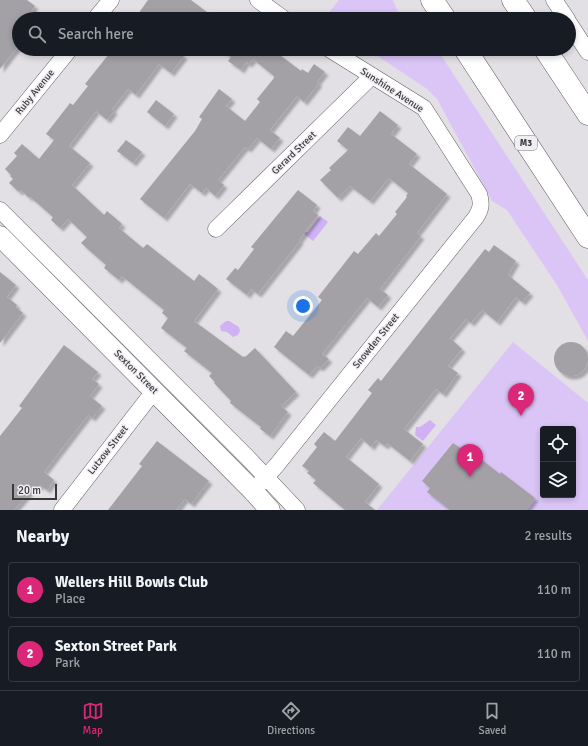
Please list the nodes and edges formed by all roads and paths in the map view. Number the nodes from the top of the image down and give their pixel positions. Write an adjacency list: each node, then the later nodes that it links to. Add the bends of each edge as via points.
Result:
1 (110, 0): 6 (street)
2 (258, 0): 7 (street)
3 (432, 0): 8 (highway)
4 (513, 0): 9 (highway)
5 (554, 0): 10 (street)
6 (101, 12)
7 (274, 12)
8 (440, 12)
9 (521, 12)
10 (562, 12)
11 (576, 34): 12 (street)
12 (588, 52)
13 (64, 56): 19 (street, Ruby Avenue)
14 (339, 56): 17 (street, Sunshine Avenue)
15 (469, 56): 24 (highway, M3)
16 (550, 56): 18 (highway)
17 (372, 76): 20 (street, Sunshine Avenue, via 424,108 479,194); 22 (street, Gerard Street)
18 (588, 114)
19 (0, 135)
20 (482, 203): 26 (street, Snowden Street, via 476,217)
21 (0, 210): 26 (street, Sexton Street, via 247,457)
22 (216, 230)
23 (0, 236): 25 (main road, Sexton Street)
24 (588, 237)
25 (154, 391): 26 (main road, Sexton Street); 27 (street, Lutzow Street)
26 (259, 484): 28 (main road, Sexton Street); 29 (street)
27 (62, 510)
28 (270, 510)
29 (297, 510)

